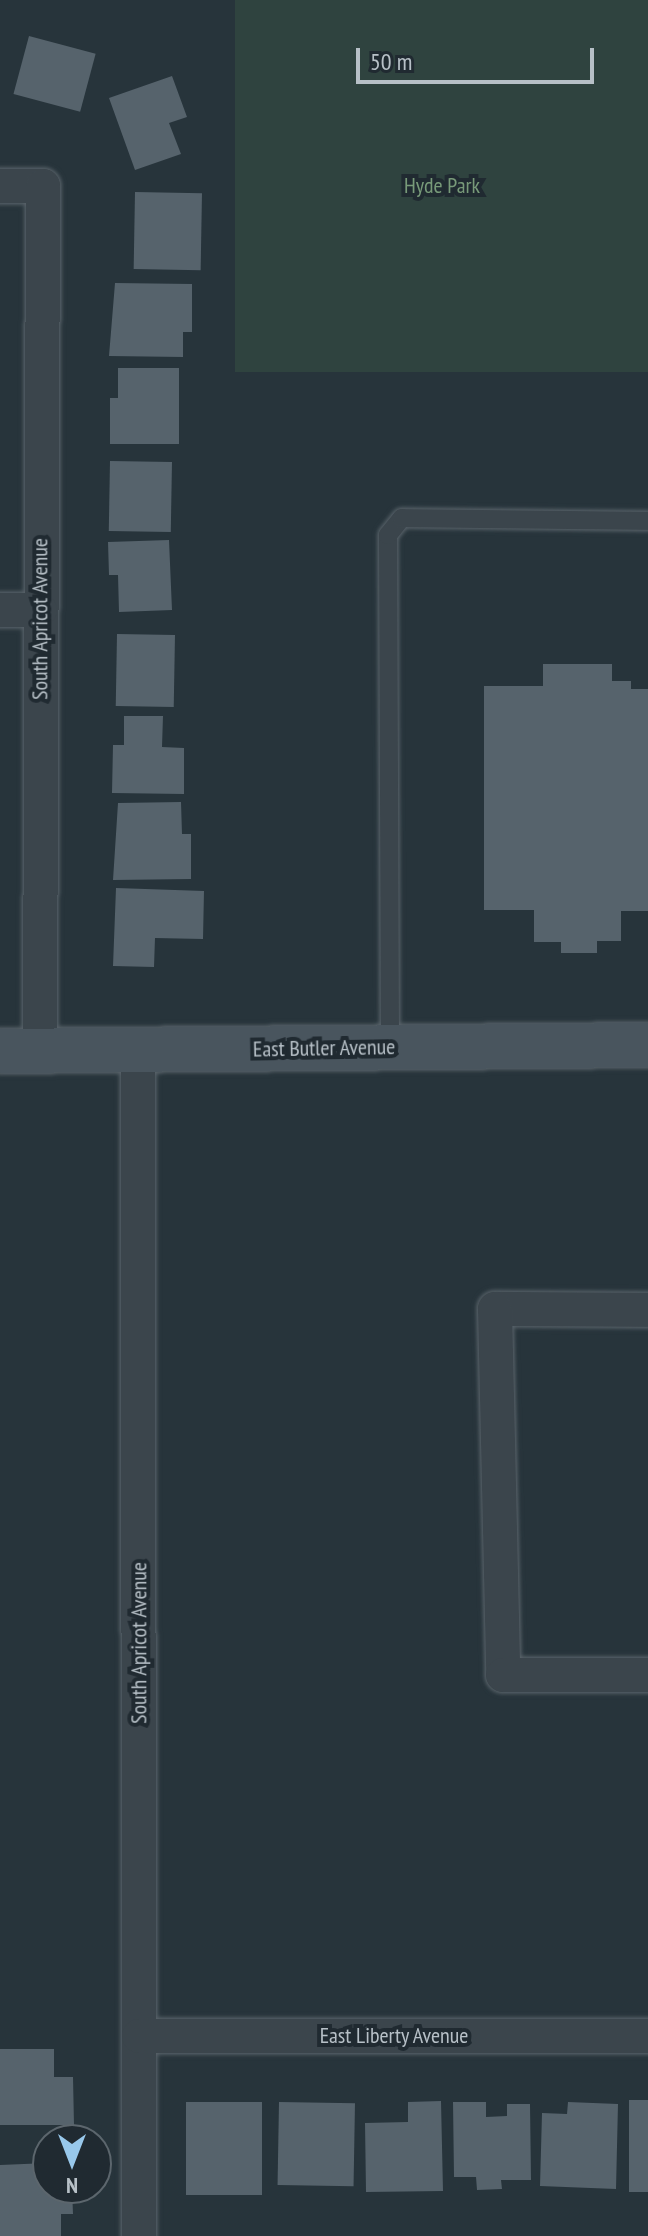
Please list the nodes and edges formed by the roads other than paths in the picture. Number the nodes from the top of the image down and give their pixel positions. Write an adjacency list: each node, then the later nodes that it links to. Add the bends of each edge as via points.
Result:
1 (0, 186): 4 (street, South Apricot Avenue, via 43,186)
2 (648, 521): 6 (lane, via 402,518 388,535)
3 (0, 610): 4 (street)
4 (40, 610): 8 (street, South Apricot Avenue)
5 (648, 1045): 6 (street, East Butler Avenue)
6 (390, 1047): 7 (street, East Butler Avenue)
7 (138, 1050): 8 (street, East Butler Avenue); 11 (street, South Apricot Avenue)
8 (20, 1051)
9 (648, 1310): 10 (street, via 495,1309 503,1675)
10 (648, 1675)
11 (139, 2036): 12 (street, East Liberty Avenue); 13 (street, South Apricot Avenue)
12 (648, 2036)
13 (139, 2236)

